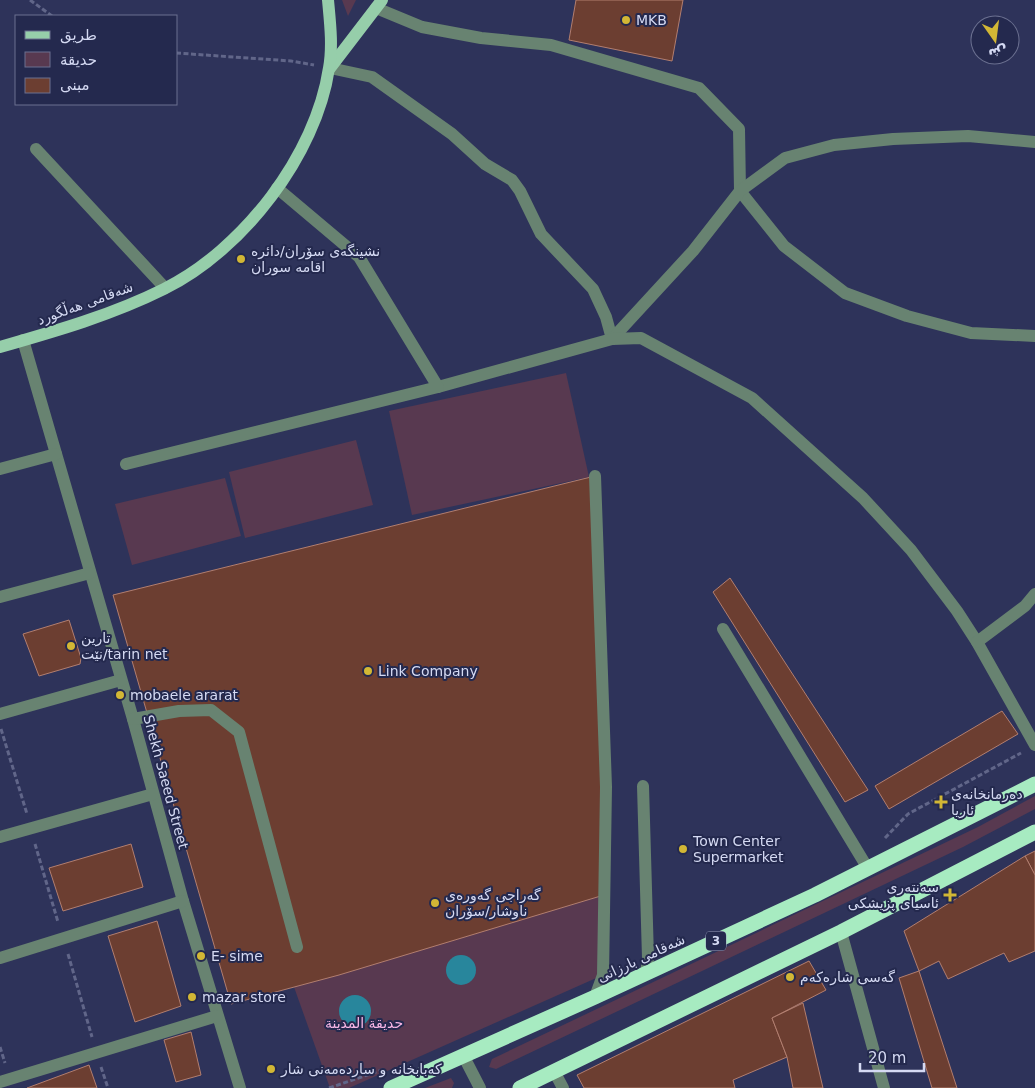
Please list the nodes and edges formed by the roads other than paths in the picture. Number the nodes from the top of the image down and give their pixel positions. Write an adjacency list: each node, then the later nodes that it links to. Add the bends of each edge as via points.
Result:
1 (328, 0): 3 (main road)
2 (379, 4): 3 (main road); 7 (street, via 422,28 551,45 699,88 739,129)
3 (330, 68): 6 (main road, شەقامی ھەڵگورد, via 310,131); 10 (street, via 372,77 452,134 486,164 512,180 524,197 541,234 593,289)
4 (1035, 142): 7 (street, via 968,136 834,145 785,158)
5 (36, 149): 8 (street)
6 (277, 188): 8 (main road, شەقامی ھەڵگورد, via 238,234 191,273); 13 (street, via 359,257)
7 (740, 191): 9 (street, via 784,246 845,294 907,316 971,333); 10 (street, via 693,251)
8 (166, 288): 11 (main road, شەقامی ھەڵگورد, via 111,312)
9 (1035, 336)
10 (612, 338): 13 (street); 22 (street, via 641,338 752,398 863,498 911,550)
11 (23, 340): 12 (main road, شەقامی ھەڵگورد); 14 (street, Shekh Saeed Street)
12 (0, 347)
13 (438, 387): 15 (street)
14 (56, 454): 16 (street); 18 (street, Shekh Saeed Street)
15 (126, 464)
16 (0, 469)
17 (595, 476): 38 (street, via 606,788 603,975)
18 (90, 573): 20 (street); 23 (street, Shekh Saeed Street)
19 (1035, 594): 22 (street, via 1026,606)
20 (0, 597)
21 (724, 629): 32 (street)
22 (977, 642): 26 (street)
23 (121, 680): 24 (street); 25 (street, Shekh Saeed Street)
24 (0, 714)
25 (133, 719): 29 (street, Shekh Saeed Street); 35 (street, via 179,711 211,710 239,732)
26 (1035, 745)
27 (1035, 784): 32 (highway, شەقامی بارزانی / 3)
28 (643, 786): 37 (street)
29 (153, 794): 31 (street); 33 (street, Shekh Saeed Street)
30 (1035, 832): 34 (highway)
31 (0, 837)
32 (867, 867): 37 (highway, شەقامی بارزانی / 3, via 815,895)
33 (183, 900): 36 (street); 39 (street, Shekh Saeed Street)
34 (841, 932): 41 (highway); 48 (street)
35 (297, 947)
36 (0, 958)
37 (646, 974): 38 (highway, شەقامی بارزانی / 3)
38 (595, 997): 40 (highway, شەقامی بارزانی / 3)
39 (217, 1016): 42 (street); 43 (street, Shekh Saeed Street)
40 (463, 1055): 44 (highway, شەقامی بارزانی / 3); 45 (street)
41 (554, 1071): 46 (highway); 47 (street)
42 (0, 1082)
43 (240, 1088)
44 (391, 1088)
45 (480, 1088)
46 (520, 1088)
47 (562, 1088)
48 (884, 1088)

